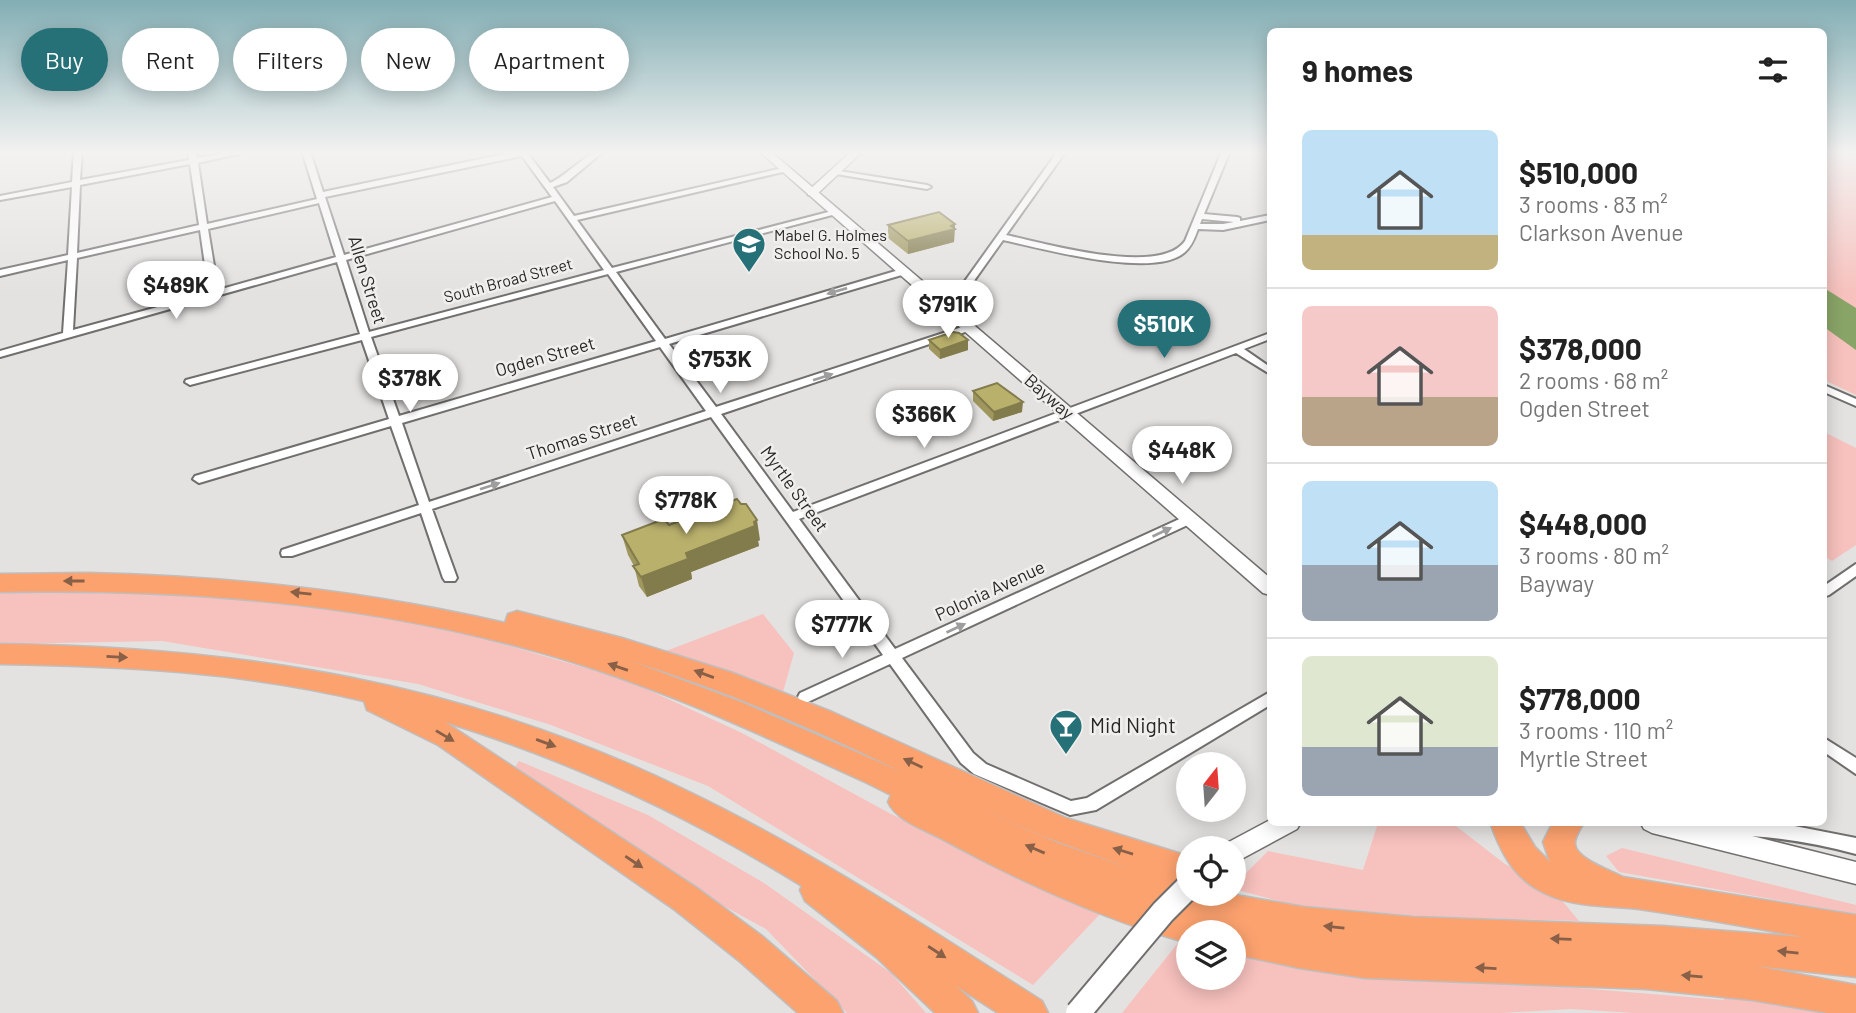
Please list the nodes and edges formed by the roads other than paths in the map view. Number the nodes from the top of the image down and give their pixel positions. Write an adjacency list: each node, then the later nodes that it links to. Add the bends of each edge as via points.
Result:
1 (76, 198): 18 (street)
2 (200, 198): 16 (street)
3 (321, 198): 16 (street)
4 (322, 198): 19 (street, Allen Street)
5 (557, 198): 12 (street, Myrtle Street); 19 (street)
6 (660, 198): 12 (street)
7 (818, 198): 10 (main road, Bayway)
8 (1029, 198): 17 (street)
9 (1207, 198): 11 (street)
10 (833, 212): 20 (street, South Broad Street); 21 (main road, Bayway)
11 (1200, 216): 13 (street); 15 (street)
12 (573, 219): 20 (street, Myrtle Street)
13 (1267, 219)
14 (1267, 219): 15 (street, via 1223,227)
15 (1196, 226): 17 (street, via 1182,252 1155,260 1118,259)
16 (205, 227): 18 (street); 23 (street)
17 (1002, 237): 24 (street)
18 (73, 257): 22 (street); 27 (street)
19 (343, 259): 23 (street); 26 (street, Allen Street)
20 (610, 270): 26 (street, South Broad Street); 29 (street, Myrtle Street)
21 (902, 272): 24 (main road, Bayway); 29 (street, Ogden Street, one-way to 29)
22 (0, 273)
23 (214, 295): 27 (street)
24 (948, 311): 25 (main road, Bayway)
25 (968, 328): 36 (street, Thomas Street, one-way to 25); 37 (main road, Bayway)
26 (365, 334): 33 (street, South Broad Street); 38 (street, Allen Street)
27 (68, 335): 31 (street)
28 (1267, 337): 30 (street)
29 (663, 341): 36 (street, Myrtle Street); 38 (street, Ogden Street)
30 (1237, 349): 32 (street); 37 (street)
31 (0, 354)
32 (1267, 369)
33 (190, 382)
34 (1827, 388): 35 (street)
35 (1856, 403)
36 (714, 413): 40 (street, Thomas Street, one-way to 36); 41 (street, Myrtle Street)
37 (1068, 414): 41 (street); 42 (main road, Bayway)
38 (395, 419): 39 (street, Ogden Street); 40 (street, Allen Street)
39 (199, 479)
40 (425, 507): 43 (street, Thomas Street); 45 (street, Allen Street)
41 (792, 517): 51 (street, Myrtle Street)
42 (1190, 519): 47 (main road, Bayway); 51 (street, Polonia Avenue, one-way to 42)
43 (287, 553)
44 (1856, 569): 48 (street)
45 (450, 578)
46 (0, 583): 49 (highway, one-way to 46, via 187,583)
47 (1267, 585)
48 (1827, 590)
49 (345, 599): 55 (highway, one-way to 49, via 556,646); 65 (highway, one-way to 49, via 1035,820 791,707 659,658 464,609)
50 (0, 654): 52 (highway, one-way to 52, via 185,661)
51 (894, 656): 53 (street, Polonia Avenue); 54 (street, Myrtle Street, via 967,758 980,769 1070,808 1090,805)
52 (340, 684): 62 (highway, one-way to 62, via 448,710 559,747 672,797); 74 (highway, one-way to 74, via 449,737 686,899)
53 (805, 697)
54 (1267, 700)
55 (749, 719): 69 (highway, via 1003,857); 72 (highway, one-way to 55, via 1686,944 1378,932 1247,915 1069,862)
56 (1827, 746): 57 (street)
57 (1855, 765)
58 (1282, 826): 63 (main road)
59 (1507, 826): 67 (highway, via 1519,853 1547,878 1583,890)
60 (1567, 826): 67 (highway, via 1559,842 1562,855 1583,873)
61 (1684, 826): 64 (street, via 1763,827); 66 (main road)
62 (753, 841): 75 (highway, via 888,945); 76 (highway, one-way to 76, via 853,897)
63 (1246, 845)
64 (1855, 845)
65 (1176, 867)
66 (1856, 873)
67 (1624, 892): 70 (highway)
68 (1176, 899): 77 (main road, bridge)
69 (1176, 922)
70 (1856, 931)
71 (1246, 941): 73 (highway, one-way to 71, via 1716,978 1644,971 1395,963 1298,952)
72 (1856, 960)
73 (1856, 1002)
74 (825, 1013)
75 (960, 1013)
76 (1030, 1013)
77 (1078, 1013)

